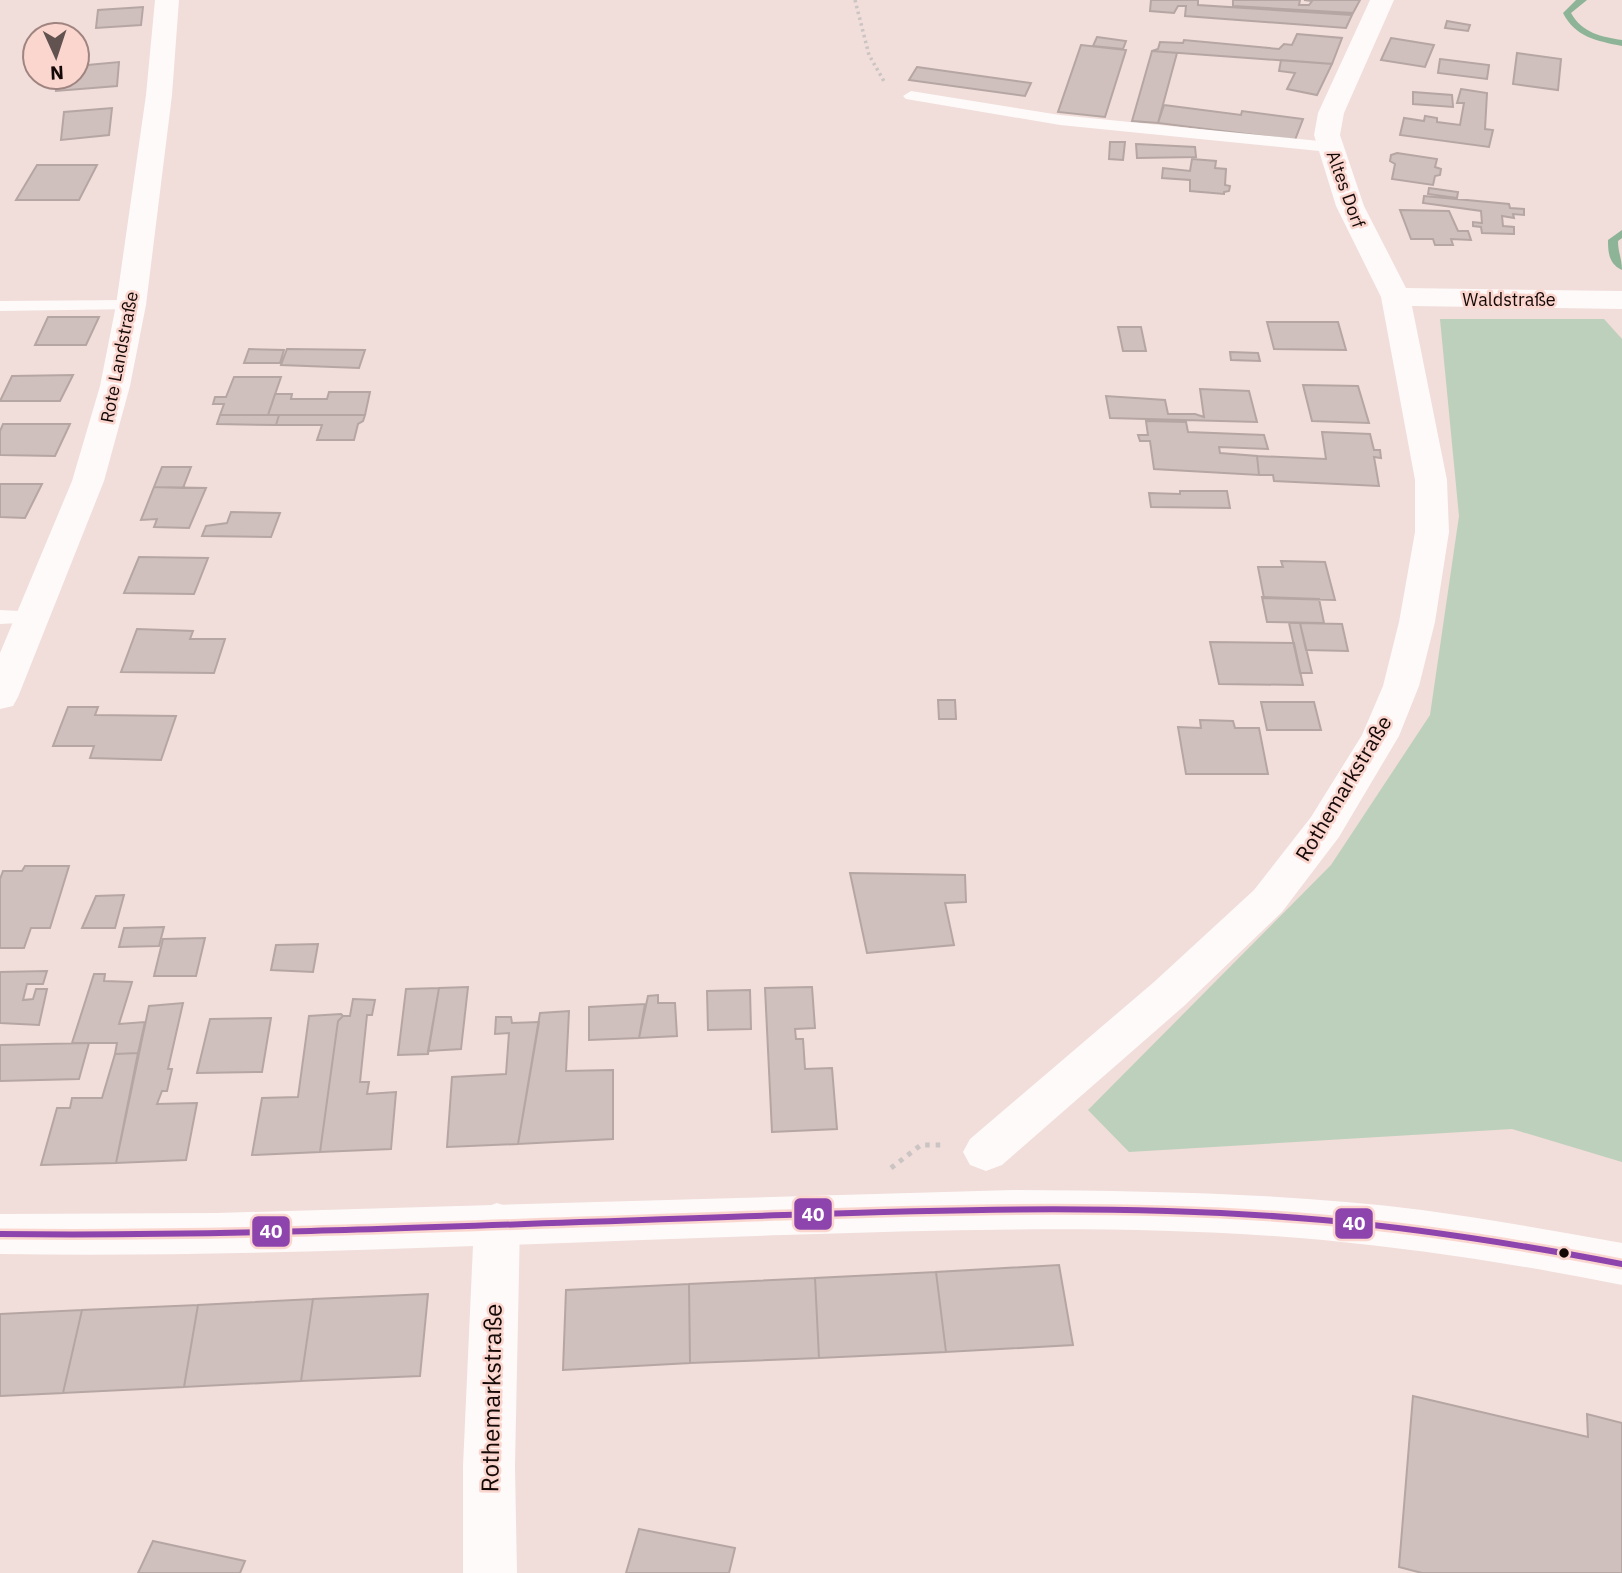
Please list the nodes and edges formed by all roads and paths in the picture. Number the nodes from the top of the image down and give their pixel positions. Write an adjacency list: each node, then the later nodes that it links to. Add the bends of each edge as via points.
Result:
1 (167, 0): 8 (street, Rote Landstraße)
2 (855, 0): 4 (path, via 876,72 885,83)
3 (1382, 0): 5 (street, Altes Dorf, via 1331,113)
4 (911, 96): 5 (lane, via 1060,120)
5 (1329, 147): 6 (street, Altes Dorf, via 1361,233)
6 (1396, 298): 7 (street, Waldstraße); 13 (street, Rothemarkstraße, via 1431,480 1432,532 1401,686 1380,736 1325,827 1268,901 1169,994)
7 (1622, 300)
8 (131, 305): 9 (lane); 11 (street, Rote Landstraße, via 103,434)
9 (0, 306)
10 (0, 617): 11 (lane)
11 (32, 617): 12 (street, Rote Landstraße)
12 (0, 697)
13 (991, 1148): 14 (path, via 921,1145 891,1168)
14 (895, 1211): 15 (street); 17 (street, via 1075,1209 1288,1217 1477,1238)
15 (497, 1223): 16 (street, via 200,1234); 18 (street, Rothemarkstraße)
16 (0, 1234)
17 (1622, 1264)
18 (490, 1573)

